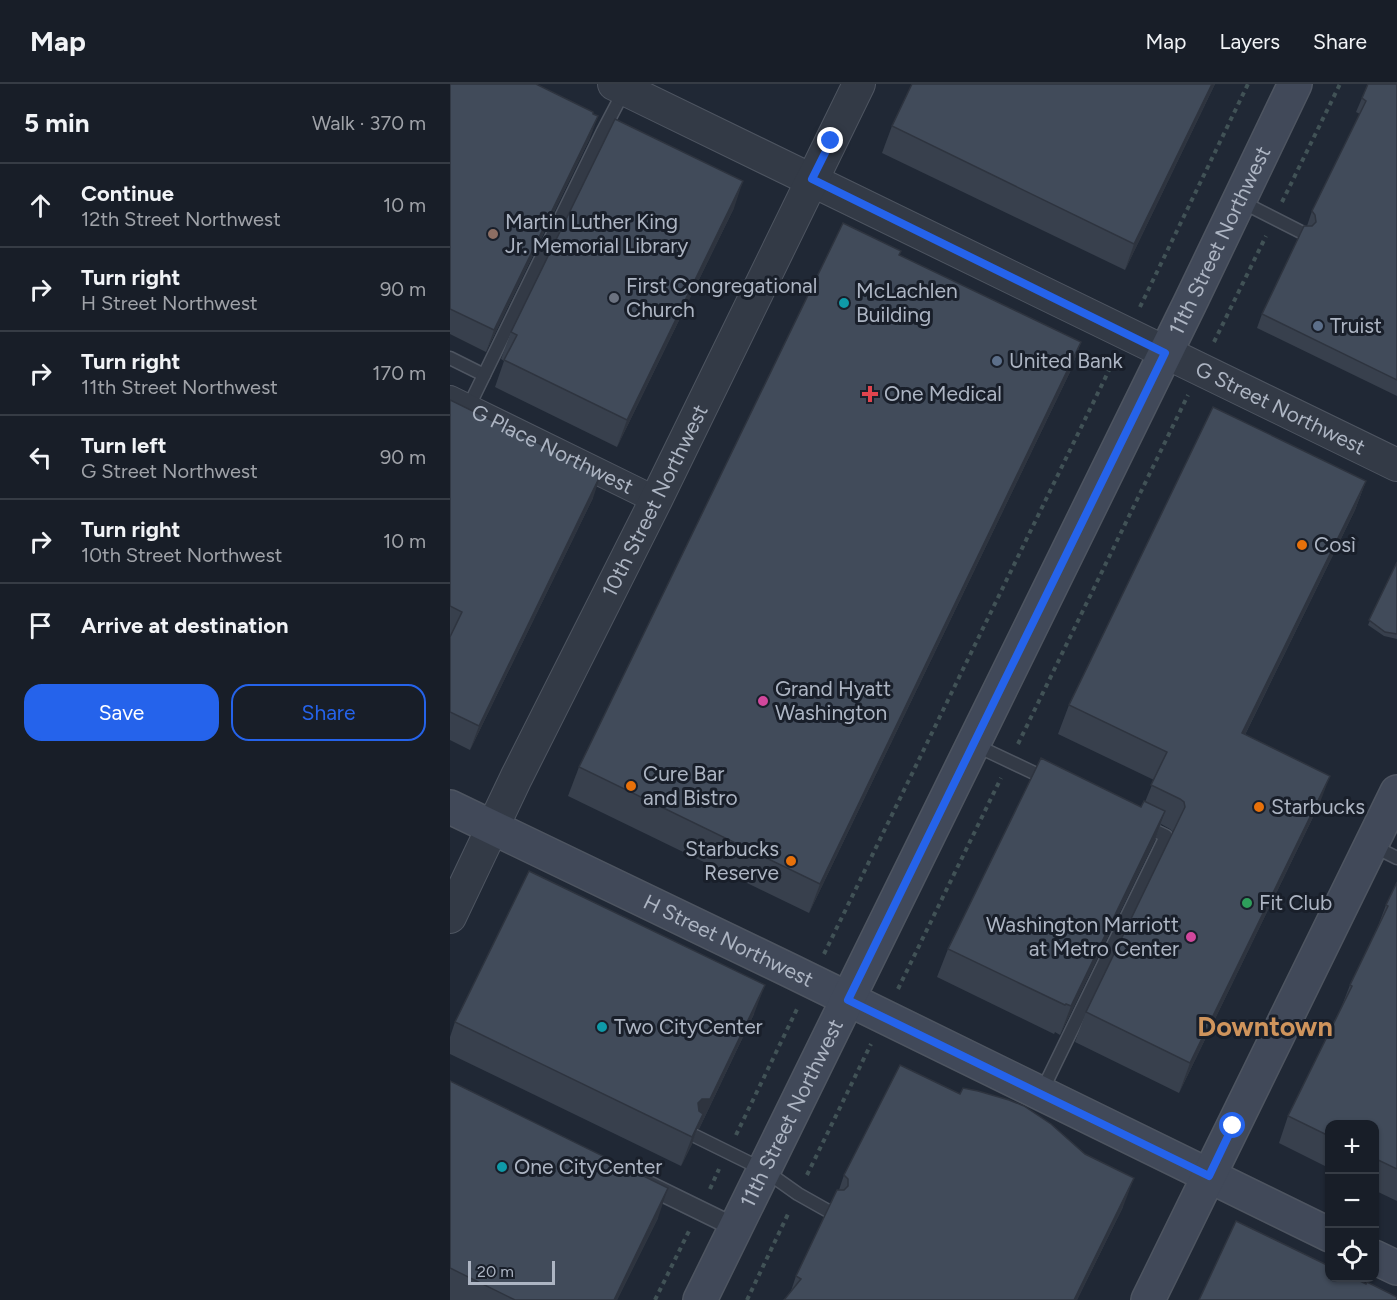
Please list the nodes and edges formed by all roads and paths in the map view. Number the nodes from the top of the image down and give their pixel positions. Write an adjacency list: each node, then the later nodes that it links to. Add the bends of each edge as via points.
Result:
1 (859, 84): 6 (street, 10th Street Northwest)
2 (1248, 84): 10 (path)
3 (1295, 84): 7 (main road, 11th Street Northwest)
4 (1340, 84): 8 (path)
5 (620, 87): 6 (street, G Street Northwest); 14 (lane, via 603,131)
6 (812, 179): 12 (street, G Street Northwest); 19 (street, 10th Street Northwest)
7 (1239, 201): 8 (lane); 12 (main road, 11th Street Northwest)
8 (1274, 218): 9 (lane); 11 (path)
9 (1303, 233)
10 (1161, 263)
11 (1235, 299)
12 (1165, 353): 18 (street, G Street Northwest); 20 (main road, 11th Street Northwest)
13 (450, 358): 14 (lane)
14 (484, 375): 15 (lane)
15 (459, 404): 19 (street, G Place Northwest)
16 (1091, 407): 28 (path)
17 (1170, 432): 21 (path)
18 (1397, 465)
19 (656, 500): 26 (street, 10th Street Northwest)
20 (974, 744): 21 (lane); 31 (main road, 11th Street Northwest)
21 (1009, 761): 22 (lane); 30 (path)
22 (1059, 785)
23 (1397, 792): 27 (main road)
24 (450, 807): 26 (main road, H Street Northwest)
25 (1134, 821): 33 (lane, via 1166,836)
26 (493, 827): 29 (street, 10th Street Northwest); 31 (main road, H Street Northwest)
27 (1384, 851): 38 (main road)
28 (843, 915)
29 (450, 917)
30 (917, 951)
31 (848, 1000): 33 (main road, H Street Northwest); 36 (main road, 11th Street Northwest)
32 (777, 1051): 35 (path)
33 (1040, 1094): 38 (main road, H Street Northwest)
34 (696, 1136): 35 (lane)
35 (728, 1152): 36 (lane); 39 (path)
36 (764, 1170): 40 (lane); 41 (main road, 11th Street Northwest)
37 (628, 1175): 39 (street)
38 (1209, 1176): 42 (main road, H Street Northwest); 47 (main road)
39 (699, 1210): 41 (street); 45 (path)
40 (830, 1212)
41 (736, 1228): 46 (main road, 11th Street Northwest)
42 (1325, 1233)
43 (1379, 1259): 44 (main road)
44 (1397, 1268)
45 (655, 1300)
46 (700, 1300)
47 (1148, 1300)

